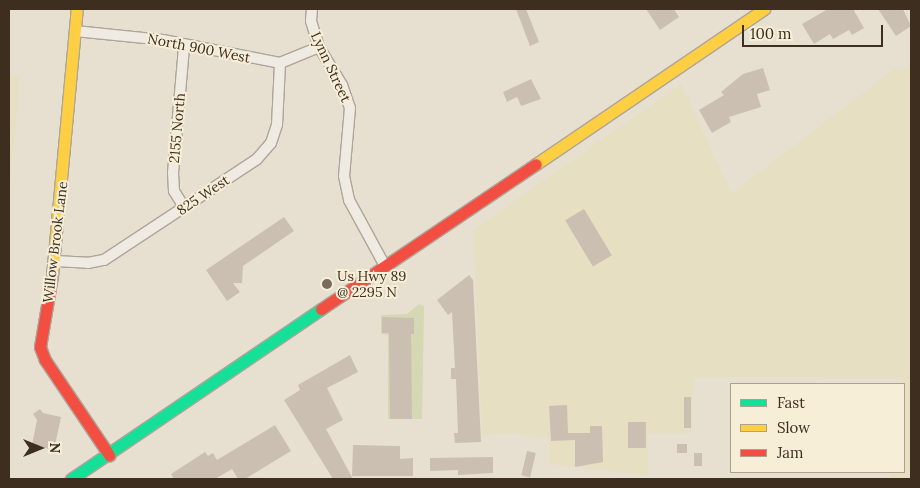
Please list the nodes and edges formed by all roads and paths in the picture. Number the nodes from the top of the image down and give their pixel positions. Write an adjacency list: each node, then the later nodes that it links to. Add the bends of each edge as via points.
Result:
1 (77, 9): 4 (main road, Willow Brook Lane)
2 (312, 9): 6 (street, Lynn Street, via 311,21)
3 (764, 9): 10 (main road)
4 (75, 31): 5 (street, North 900 West, via 163,40); 9 (main road, Willow Brook Lane)
5 (184, 46): 7 (street, North 900 West); 8 (street, 2155 North, via 173,173 174,191)
6 (319, 47): 7 (street); 10 (street, Lynn Street, via 342,85 350,108 344,176 349,200)
7 (280, 63): 8 (street, 825 West, via 277,125 271,143 257,159)
8 (184, 207): 9 (street, 825 West, via 104,260 88,263)
9 (55, 261): 11 (main road, Willow Brook Lane, via 40,347 45,360)
10 (385, 266): 11 (main road)
11 (109, 454): 12 (main road)
12 (86, 469): 13 (main road); 14 (main road)
13 (71, 479)
14 (79, 479)

